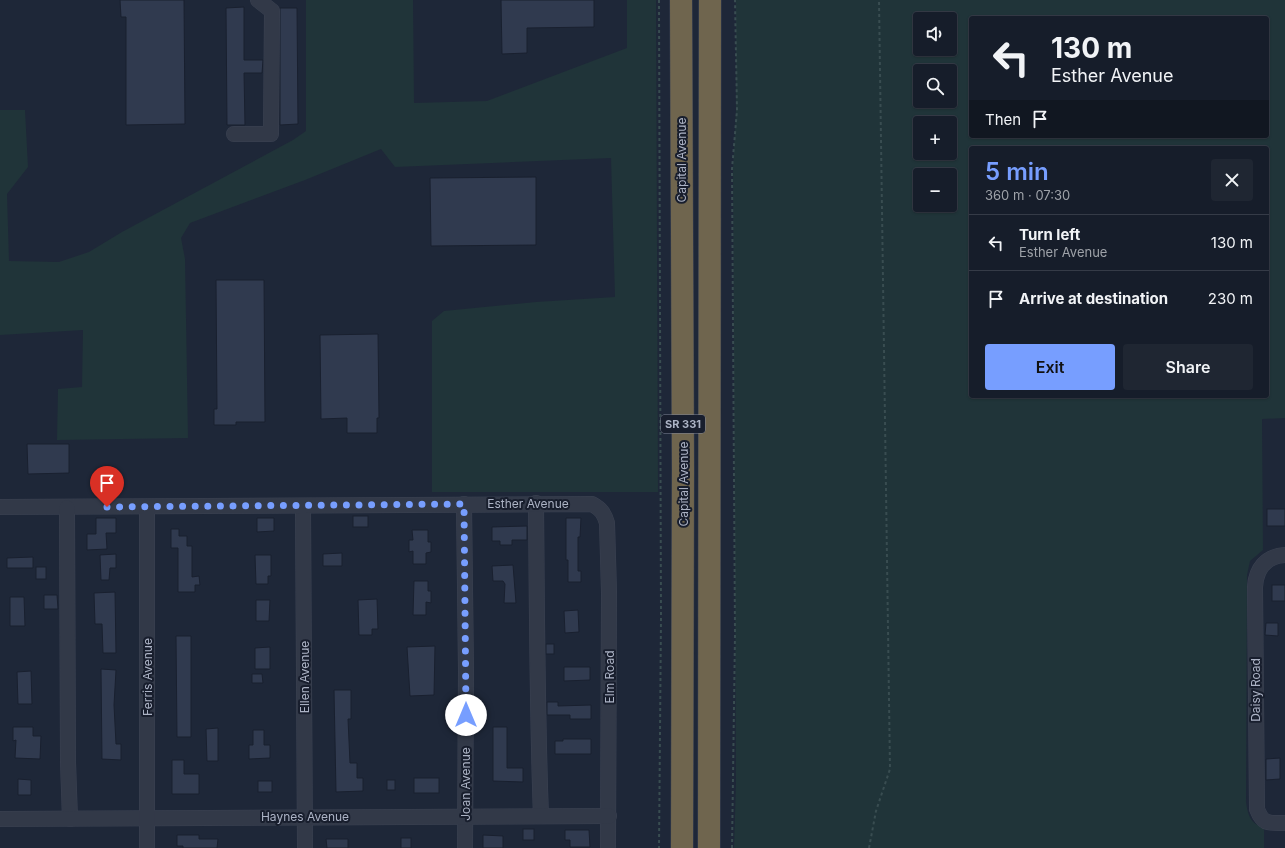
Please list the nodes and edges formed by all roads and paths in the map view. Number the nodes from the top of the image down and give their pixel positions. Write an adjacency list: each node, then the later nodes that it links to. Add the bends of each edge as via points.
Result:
1 (258, 0): 7 (street, via 272,11 271,134)
2 (659, 0): 28 (path)
3 (681, 0): 29 (highway, Capital Avenue / SR 331)
4 (710, 0): 30 (highway, SR 331)
5 (734, 0): 31 (path, via 737,110 732,169)
6 (879, 0): 32 (path, via 890,769 876,811)
7 (234, 134)
8 (536, 503): 9 (street, Esther Avenue); 14 (street, Esther Avenue, via 586,502); 18 (street, via 537,722)
9 (464, 504): 10 (street, Esther Avenue); 17 (street, Joan Avenue)
10 (303, 506): 11 (street, Esther Avenue); 16 (street, Ellen Avenue)
11 (147, 507): 13 (street, Esther Avenue); 22 (street, Ferris Avenue)
12 (0, 508): 13 (street, Esther Avenue)
13 (67, 508): 21 (street)
14 (599, 508): 19 (street, Elm Road, via 607,523 609,584)
15 (1285, 555): 23 (street, Daisy Road, via 1265,562 1256,575 1255,587 1257,809 1262,819 1270,823)
16 (305, 816): 17 (street, Haynes Avenue); 22 (street, Haynes Avenue); 25 (street, Ellen Avenue)
17 (465, 816): 18 (street, Haynes Avenue); 26 (street, Joan Avenue)
18 (541, 816): 19 (street, Haynes Avenue)
19 (609, 816): 27 (street, Elm Road)
20 (0, 818): 21 (street, Haynes Avenue)
21 (70, 818): 22 (street, Haynes Avenue)
22 (147, 818): 24 (street, Ferris Avenue)
23 (1285, 823)
24 (147, 848)
25 (306, 848)
26 (465, 848)
27 (608, 848)
28 (659, 848)
29 (682, 848)
30 (709, 848)
31 (732, 848)
32 (869, 848)

